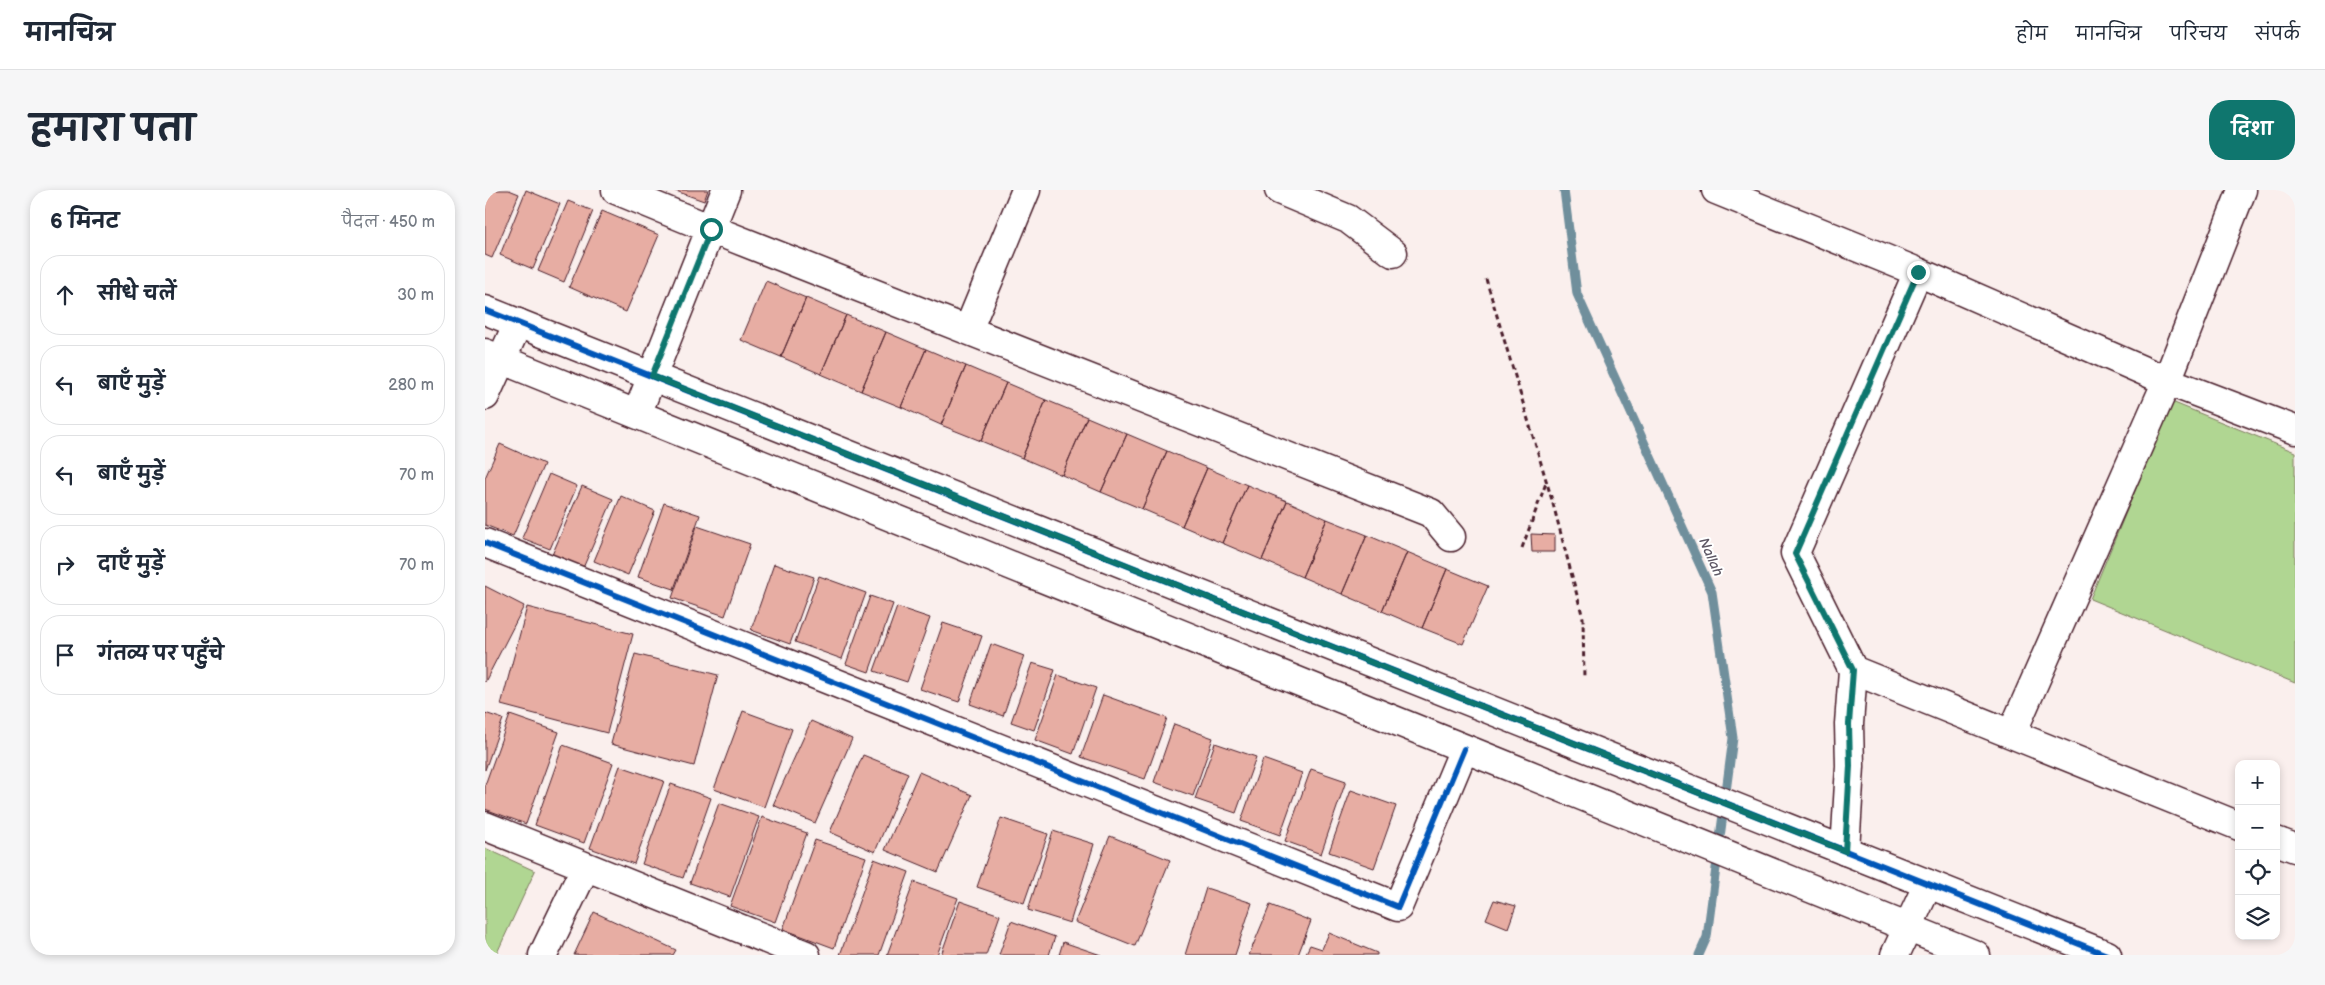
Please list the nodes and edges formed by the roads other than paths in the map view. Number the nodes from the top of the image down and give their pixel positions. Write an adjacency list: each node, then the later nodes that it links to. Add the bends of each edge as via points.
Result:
1 (617, 190): 7 (street)
2 (726, 190): 7 (street)
3 (1026, 190): 12 (street)
4 (1279, 190): 8 (street, via 1348,220)
5 (1716, 190): 9 (street)
6 (2242, 190): 15 (street)
7 (711, 229): 12 (street); 14 (street)
8 (1393, 253)
9 (1918, 272): 15 (street); 21 (street, via 1795,554)
10 (485, 310): 11 (street)
11 (518, 323): 13 (street); 14 (street)
12 (968, 330): 19 (street, via 1431,512)
13 (493, 356): 16 (street); 17 (street)
14 (652, 376): 17 (street); 27 (street)
15 (2167, 381): 18 (street); 22 (street)
16 (485, 396)
17 (637, 414): 23 (street)
18 (2295, 430)
19 (1451, 537)
20 (485, 543): 23 (street, via 1398,907)
21 (1853, 670): 22 (street); 27 (street, via 1850,766)
22 (2012, 733): 24 (street)
23 (1464, 748): 31 (street)
24 (2235, 824)
25 (485, 826): 29 (street)
26 (2280, 842): 28 (street)
27 (1833, 846): 30 (street)
28 (2295, 848)
29 (585, 868): 32 (street); 33 (street)
30 (1928, 884): 31 (street); 36 (street)
31 (1908, 928): 34 (street); 35 (street)
32 (543, 955)
33 (806, 955)
34 (1895, 955)
35 (1976, 955)
36 (2107, 955)

